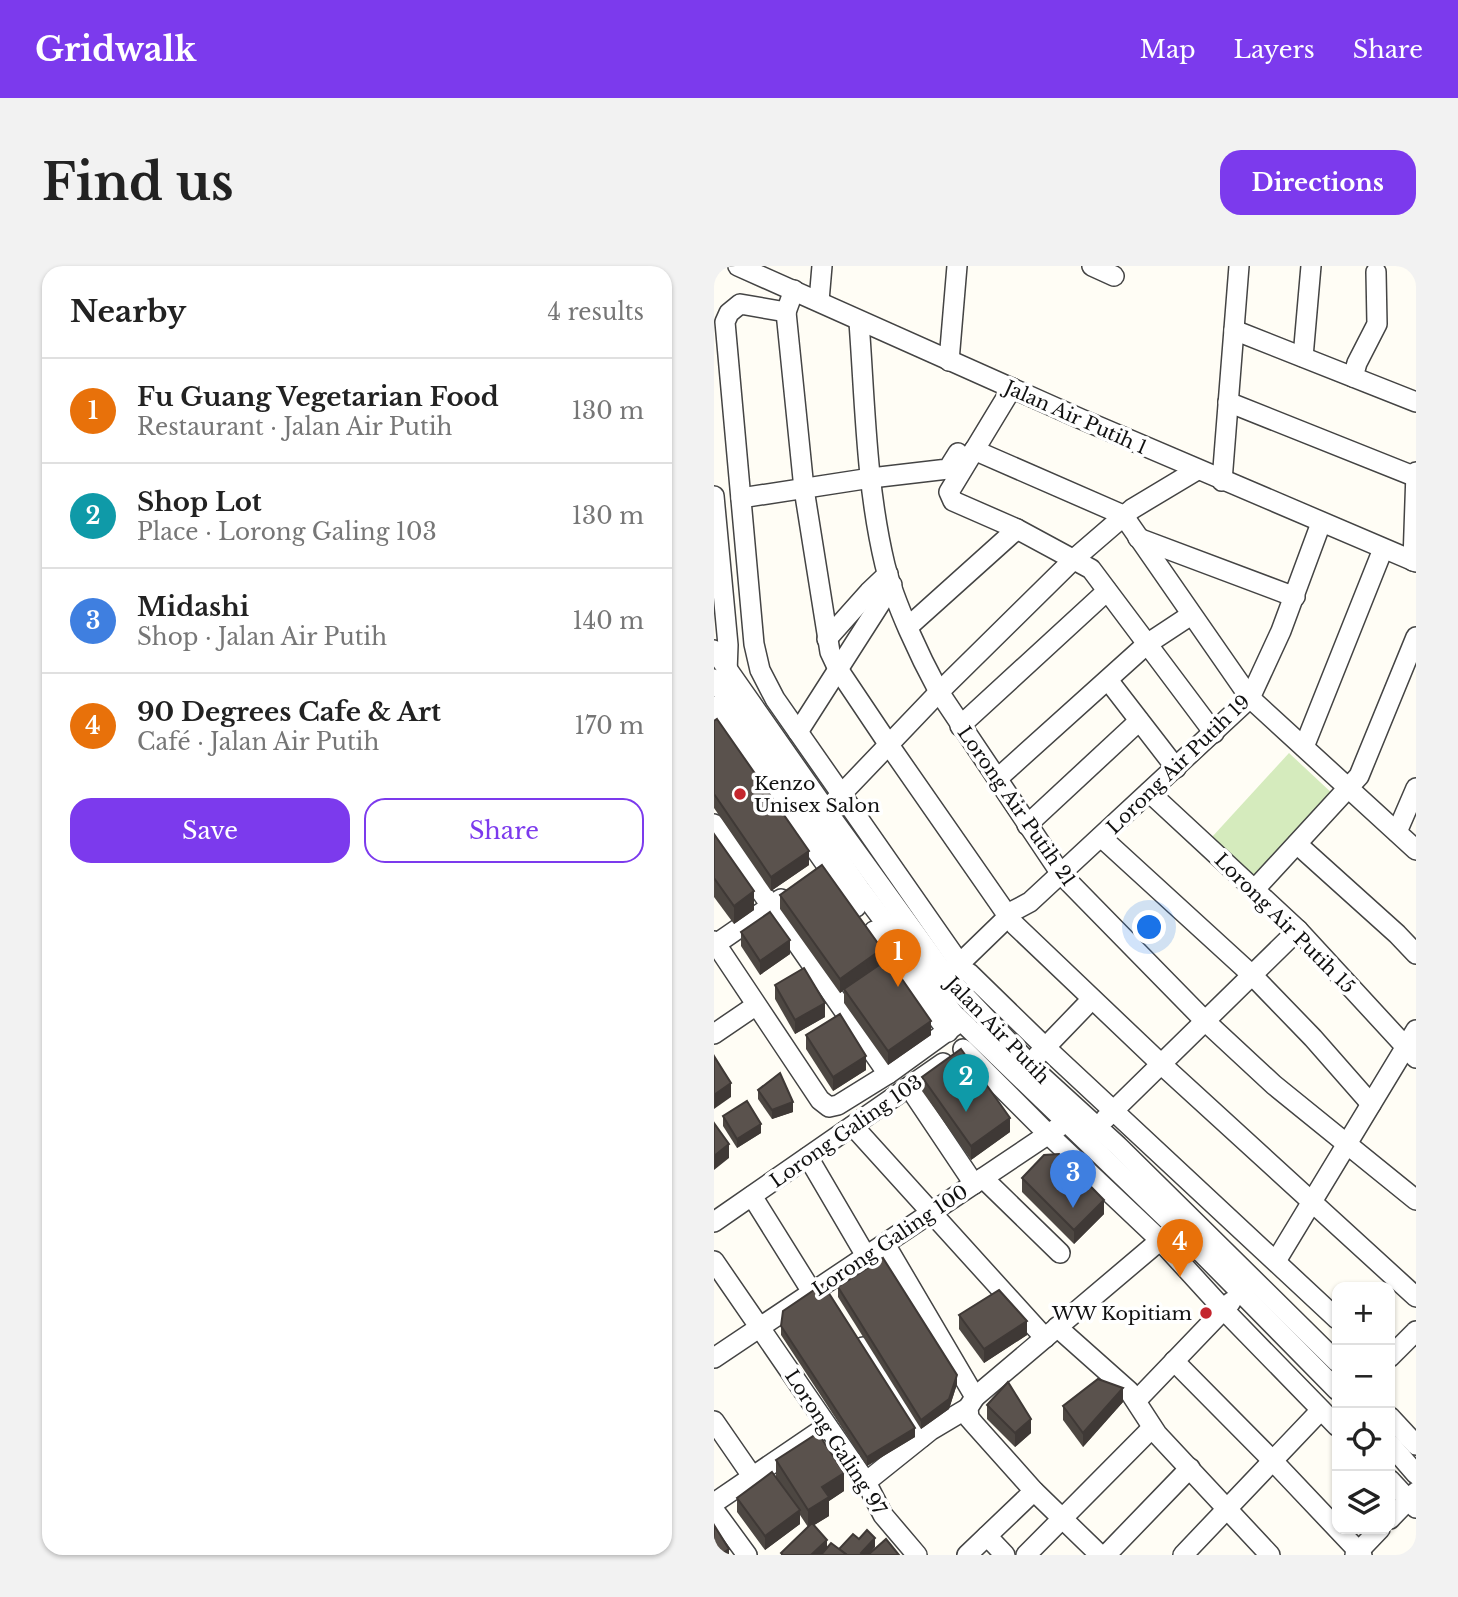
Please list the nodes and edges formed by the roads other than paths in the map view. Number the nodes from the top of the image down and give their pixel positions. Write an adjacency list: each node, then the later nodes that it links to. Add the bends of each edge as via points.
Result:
1 (822, 266): 10 (street)
2 (957, 266): 15 (street)
3 (1092, 266): 8 (street)
4 (1238, 266): 13 (street)
5 (1311, 266): 14 (street)
6 (748, 268): 9 (street, Jalan Air Putih 1)
7 (1376, 272): 16 (street, via 1377,324)
8 (1114, 276)
9 (794, 290): 10 (street, Jalan Air Putih 1); 11 (street)
10 (819, 301): 12 (street, Jalan Air Putih 1)
11 (786, 312): 25 (street); 27 (street, via 740,304 725,322)
12 (859, 321): 15 (street, Jalan Air Putih 1); 23 (street, Lorong Air Putih 21)
13 (1234, 330): 14 (street); 18 (street)
14 (1303, 357): 16 (street)
15 (949, 362): 17 (street, Jalan Air Putih 1)
16 (1353, 377): 19 (street)
17 (1012, 388): 20 (street); 21 (street, Jalan Air Putih 1)
18 (1228, 402): 22 (street); 24 (street)
19 (1416, 402)
20 (966, 452): 23 (street, via 948,469); 29 (street); 31 (street, via 949,492 953,500)
21 (1197, 470): 24 (street, Jalan Air Putih 1); 29 (street)
22 (1416, 475): 35 (street)
23 (871, 478): 25 (street); 36 (street, Lorong Air Putih 21)
24 (1222, 481): 30 (street, Jalan Air Putih 1)
25 (803, 489): 27 (street); 43 (street)
26 (714, 490): 27 (street)
27 (740, 492): 54 (street, via 760,670)
28 (714, 496): 39 (street)
29 (1123, 515): 32 (street); 34 (street)
30 (1321, 523): 33 (street, Jalan Air Putih 1); 38 (street, Lorong Air Putih 19)
31 (1017, 529): 34 (street); 41 (street)
32 (1138, 538): 38 (street); 40 (street)
33 (1383, 549): 35 (street, Jalan Air Putih 1); 57 (street)
34 (1074, 559): 37 (street, via 1091,569); 50 (street)
35 (1415, 562)
36 (890, 580): 41 (street, Lorong Air Putih 21); 43 (street, via 869,592); 46 (street)
37 (1107, 591): 44 (street); 53 (street)
38 (1295, 597): 51 (street, Lorong Air Putih 19)
39 (720, 606): 49 (street)
40 (1191, 615): 44 (street); 51 (street)
41 (909, 626): 50 (street, Lorong Air Putih 21)
42 (1416, 637): 48 (street)
43 (827, 639): 46 (street)
44 (1147, 644): 47 (street); 55 (street)
45 (714, 650): 49 (street, Jalan Air Putih)
46 (838, 669): 54 (street); 56 (street)
47 (1108, 680): 52 (street); 59 (street)
48 (1408, 681): 60 (street, via 1359,776)
49 (718, 690): 64 (street, Jalan Air Putih); 79 (street, Jalan Air Putih); 79 (street, via 822,870)
50 (939, 692): 53 (street, Lorong Air Putih 21); 56 (street)
51 (1250, 698): 55 (street, Lorong Air Putih 19); 57 (street)
52 (1139, 721): 58 (street); 66 (street)
53 (960, 726): 59 (street, Lorong Air Putih 21)
54 (798, 732): 63 (street)
55 (1214, 733): 58 (street, Lorong Air Putih 19)
56 (889, 745): 63 (street); 75 (street)
57 (1304, 747): 60 (street)
58 (1176, 768): 62 (street, Lorong Air Putih 19)
59 (997, 779): 66 (street, Lorong Air Putih 21)
60 (1348, 788): 67 (street); 69 (street)
61 (1416, 788): 67 (street)
62 (1149, 792): 68 (street, Lorong Air Putih 19); 72 (street, Lorong Air Putih 15)
63 (841, 796): 64 (street); 81 (street)
64 (826, 810): 81 (street, Jalan Air Putih)
65 (714, 824): 74 (street)
66 (1027, 825): 71 (street, Lorong Air Putih 21)
67 (1397, 832): 70 (street)
68 (1101, 837): 71 (street, Lorong Air Putih 19); 80 (street)
69 (1297, 844): 72 (street); 78 (street)
70 (1416, 849)
71 (1061, 874): 75 (street, Lorong Air Putih 19); 84 (street, Lorong Air Putih 21)
72 (1255, 889): 76 (street, Lorong Air Putih 15)
73 (793, 890): 74 (street)
74 (770, 906): 77 (street); 93 (street, via 843,997)
75 (1011, 921): 81 (street, Lorong Air Putih 19); 82 (street)
76 (1298, 930): 80 (street); 90 (street, Lorong Air Putih 15)
77 (715, 943): 83 (street)
78 (1416, 954)
79 (895, 961): 81 (street, Jalan Air Putih); 85 (street)
80 (1252, 975): 84 (street); 95 (street)
81 (951, 981): 85 (street, Jalan Air Putih); 89 (street); 91 (street, Jalan Air Putih)
82 (1092, 999): 89 (street); 92 (street)
83 (755, 1006): 87 (street); 93 (street, via 825,1105 838,1105)
84 (1205, 1021): 92 (street); 101 (street, Lorong Air Putih 21)
85 (954, 1027): 88 (street, Jalan Air Putih); 93 (street)
86 (1416, 1030): 90 (street)
87 (714, 1034)
88 (970, 1043): 94 (street, Lorong Galing 103); 97 (street, Jalan Air Putih); 100 (street)
89 (1045, 1047): 91 (street); 96 (street)
90 (1411, 1053): 95 (street)
91 (1029, 1064): 99 (street, Jalan Air Putih)
92 (1161, 1064): 96 (street); 108 (street)
93 (888, 1074)
94 (909, 1087): 98 (street, Lorong Galing 103); 103 (street)
95 (1371, 1104): 101 (street)
96 (1114, 1110): 99 (street); 104 (street)
97 (1066, 1123): 100 (street, Lorong Galing 100); 106 (street, Jalan Air Putih)
98 (853, 1126): 102 (street, Lorong Galing 103); 110 (street)
99 (1097, 1127): 109 (street, Jalan Air Putih)
100 (1049, 1135): 103 (street, Lorong Galing 100); 106 (street)
101 (1347, 1144): 107 (street, Lorong Air Putih 21); 108 (street)
102 (808, 1157): 105 (street, Lorong Galing 103); 115 (street)
103 (978, 1181): 110 (street, Lorong Galing 100); 114 (street)
104 (1196, 1186): 109 (street); 117 (street)
105 (752, 1196): 111 (street, Lorong Galing 103); 118 (street)
106 (1129, 1197): 112 (street)
107 (1415, 1198)
108 (1312, 1202): 117 (street); 120 (street)
109 (1179, 1205): 129 (street, Jalan Air Putih)
110 (931, 1212): 113 (street, Lorong Galing 100); 127 (street)
111 (714, 1222)
112 (1168, 1234): 119 (street); 122 (street); 127 (street)
113 (885, 1244): 115 (street, Lorong Galing 100); 134 (street)
114 (1059, 1253)
115 (866, 1256): 118 (street, Lorong Galing 100)
116 (714, 1261): 124 (street, Lorong Galing 97)
117 (1276, 1261): 123 (street)
118 (817, 1288): 121 (street); 124 (street, Lorong Galing 100)
119 (1241, 1292): 122 (street); 132 (street)
120 (1416, 1297)
121 (836, 1306)
122 (1224, 1310): 131 (street); 135 (street)
123 (1332, 1314)
124 (759, 1327): 130 (street, Lorong Galing 100); 139 (street, Lorong Galing 97)
125 (850, 1328): 141 (street)
126 (1416, 1331): 128 (street)
127 (1051, 1333): 133 (street, via 1119,1381); 134 (street)
128 (1395, 1352)
129 (1332, 1357)
130 (714, 1358)
131 (1174, 1361): 133 (street); 144 (street)
132 (1332, 1385)
133 (1137, 1400): 140 (street)
134 (971, 1402): 141 (street); 150 (street, via 969,1418)
135 (1321, 1410): 137 (street); 144 (street)
136 (714, 1421): 147 (street)
137 (1332, 1421)
138 (1395, 1422): 142 (street)
139 (827, 1426): 147 (street); 148 (street, Lorong Galing 97)
140 (1152, 1428): 145 (street); 156 (street)
141 (922, 1437): 148 (street)
142 (1415, 1442)
143 (1395, 1450): 146 (street)
144 (1273, 1461): 153 (street); 159 (street)
145 (1190, 1468): 153 (street); 166 (street)
146 (1416, 1474)
147 (752, 1476): 152 (street)
148 (866, 1482): 161 (street, Lorong Galing 97, via 883,1515)
149 (1395, 1484): 151 (street)
150 (1034, 1490): 156 (street); 158 (street)
151 (1413, 1499): 155 (street)
152 (714, 1503)
153 (1228, 1509): 167 (street); 168 (street)
154 (714, 1510): 160 (street)
155 (1395, 1515)
156 (1063, 1519): 164 (street); 165 (street)
157 (1376, 1534): 159 (street)
158 (987, 1536): 162 (street); 163 (street)
159 (1358, 1554)
160 (747, 1555)
161 (917, 1555)
162 (967, 1555)
163 (1005, 1555)
164 (1026, 1555)
165 (1100, 1555)
166 (1106, 1555)
167 (1183, 1555)
168 (1270, 1555)

